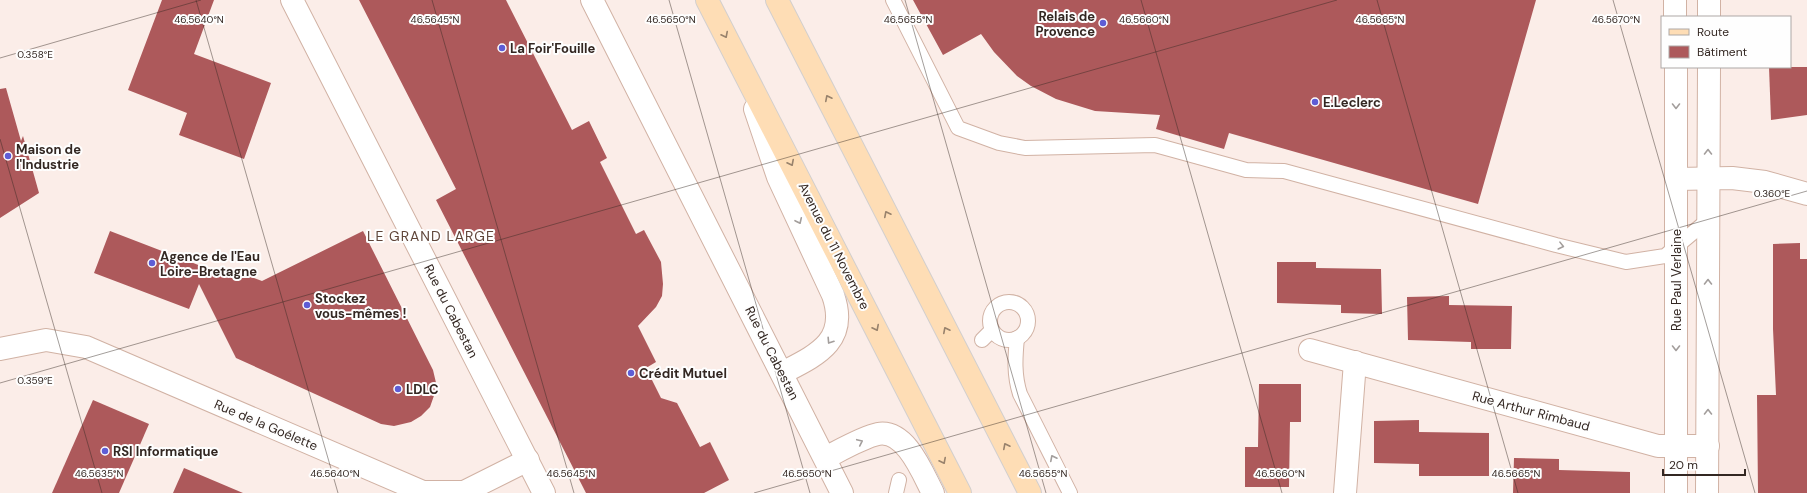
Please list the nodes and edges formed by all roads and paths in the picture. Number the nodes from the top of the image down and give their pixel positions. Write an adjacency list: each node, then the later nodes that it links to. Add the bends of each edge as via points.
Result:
1 (292, 0): 26 (street, Rue du Cabestan)
2 (592, 0): 22 (street, Rue du Cabestan)
3 (708, 0): 10 (main road, Avenue du 11 Novembre, one-way to 10)
4 (778, 0): 32 (main road, one-way to 4)
5 (893, 0): 17 (lane, one-way to 17, via 958,128 999,143 1025,148 1155,145 1246,170 1284,171 1626,262 1665,256)
6 (1675, 0): 8 (street)
7 (1709, 0): 9 (street)
8 (1675, 16)
9 (1709, 16)
10 (741, 66): 22 (street, one-way to 22, via 778,177 837,308 836,330 826,347 815,356); 31 (main road, Avenue du 11 Novembre, one-way to 31)
11 (1676, 68): 13 (street, Rue Paul Verlaine, one-way to 13)
12 (1709, 68): 14 (street, one-way to 12)
13 (1676, 179): 14 (street); 17 (street, Rue Paul Verlaine)
14 (1708, 179): 15 (street, via 1732,178 1765,182); 16 (street)
15 (1807, 194)
16 (1708, 220): 17 (lane); 23 (street, one-way to 16)
17 (1676, 246): 24 (street, Rue Paul Verlaine, one-way to 24)
18 (1017, 338): 18 (lane, via 1006,340 987,335 990,317 996,306 1004,302 1014,302 1024,308 1028,318 1026,330); 33 (lane, one-way to 18, via 1020,394 1014,366)
19 (0, 349): 27 (street, Rue de la Goélette, via 46,340 86,346 422,492)
20 (1310, 350): 21 (street, Rue Arthur Rimbaud)
21 (1355, 362): 24 (street, Rue Arthur Rimbaud, via 1644,442); 34 (street)
22 (782, 373): 25 (street, Rue du Cabestan)
23 (1708, 446): 24 (street, Rue Arthur Rimbaud); 36 (street)
24 (1676, 447): 35 (street, Rue Paul Verlaine)
25 (824, 458): 29 (street, Rue du Cabestan); 30 (street, one-way to 30, via 873,436 891,436 906,446)
26 (528, 460): 27 (street, Rue de la Goélette); 28 (street, Rue du Cabestan)
27 (464, 493)
28 (544, 493)
29 (842, 493)
30 (933, 493)
31 (960, 493)
32 (1030, 493)
33 (1070, 493)
34 (1345, 493)
35 (1676, 493)
36 (1708, 493)

